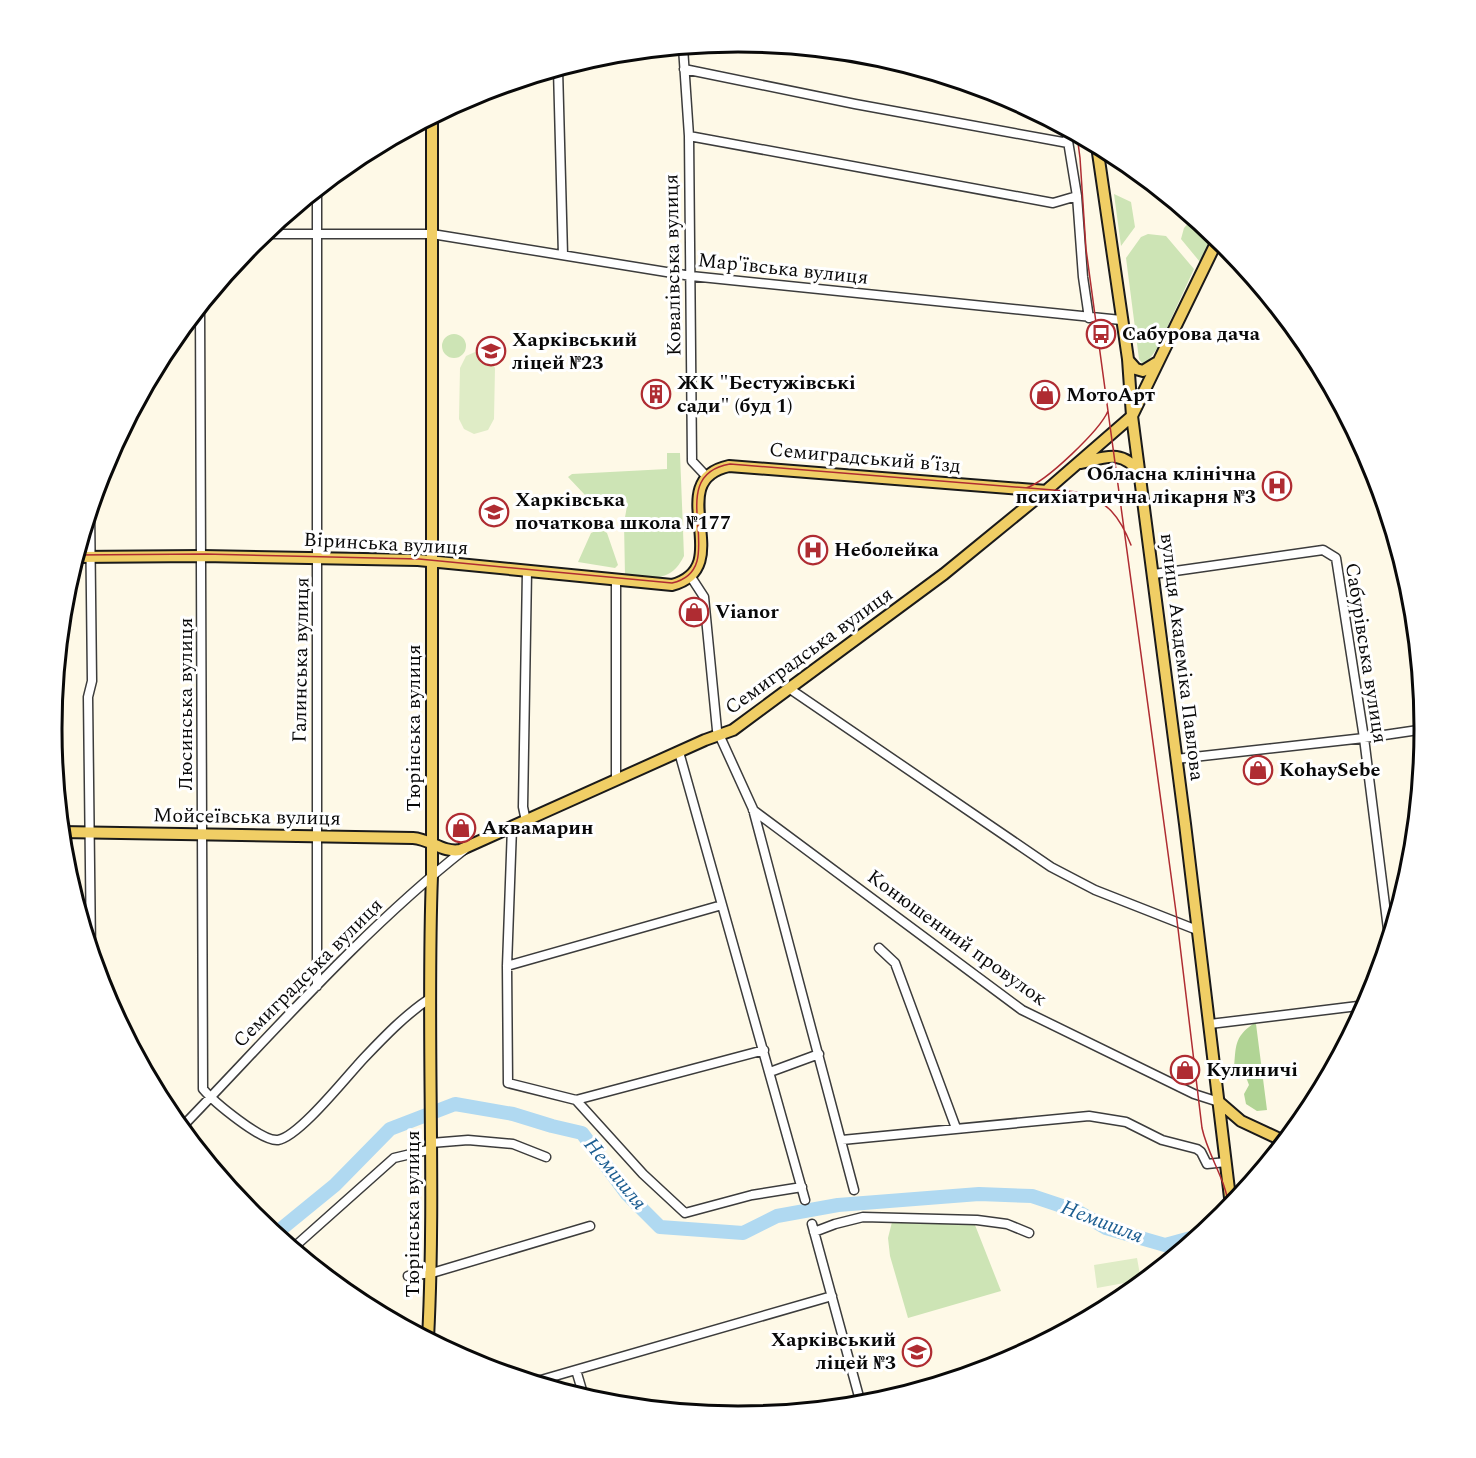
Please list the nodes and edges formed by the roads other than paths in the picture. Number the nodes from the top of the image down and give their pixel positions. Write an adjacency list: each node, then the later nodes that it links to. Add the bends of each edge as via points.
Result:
1 (682, 55): 2 (street, Ковалівська вулиця)
2 (684, 69): 5 (street, Ковалівська вулиця); 7 (street)
3 (558, 77): 15 (street)
4 (432, 126): 12 (main road, Тюрінська вулиця)
5 (689, 136): 9 (street, via 1053,203); 16 (street, Ковалівська вулиця)
6 (1067, 138): 7 (street)
7 (1068, 143): 9 (street)
8 (1099, 157): 19 (main road, вулиця Академіка Павлова)
9 (1077, 196): 18 (street)
10 (317, 199): 13 (street, Галинська вулиця)
11 (277, 234): 13 (street, Мар'ївська вулиця)
12 (432, 234): 13 (street, Мар'ївська вулиця); 15 (street, Мар'ївська вулиця); 32 (main road, Тюрінська вулиця)
13 (317, 235): 31 (street, Галинська вулиця)
14 (1213, 248): 21 (main road)
15 (563, 255): 16 (street, Мар'ївська вулиця)
16 (691, 276): 18 (street, Мар'ївська вулиця); 25 (street, Ковалівська вулиця, via 692,461)
17 (200, 318): 30 (street, Люсинська вулиця)
18 (1089, 318): 19 (street, Мар'ївська вулиця)
19 (1121, 320): 20 (main road, вулиця Академіка Павлова)
20 (1128, 359): 21 (main road, via 1143,371); 22 (main road, вулиця Академіка Павлова)
21 (1159, 361): 22 (main road)
22 (1132, 416): 23 (main road, Семиградська вулиця); 24 (main road, вулиця Академіка Павлова)
23 (1078, 464): 24 (main road, via 1115,456 1129,461); 26 (main road, Семиградська вулиця)
24 (1141, 474): 34 (main road, вулиця Академіка Павлова)
25 (707, 477): 26 (main road, Семиградський в’їзд, via 729,466); 35 (main road, via 698,499 701,558)
26 (1047, 490): 37 (main road, Семиградська вулиця, via 944,574)
27 (90, 536): 29 (street)
28 (84, 556): 29 (main road, Віринська вулиця)
29 (90, 556): 30 (main road, Віринська вулиця); 48 (street)
30 (202, 556): 31 (main road, Віринська вулиця); 49 (street, Люсинська вулиця)
31 (318, 558): 32 (main road, Віринська вулиця); 50 (street, Галинська вулиця)
32 (432, 562): 33 (main road, Віринська вулиця); 51 (main road, Тюрінська вулиця)
33 (527, 571): 36 (main road, Віринська вулиця); 45 (street)
34 (1154, 574): 40 (street, Сабурівська вулиця, via 1323,550 1336,558); 42 (main road, вулиця Академіка Павлова)
35 (691, 577): 36 (main road, Віринська вулиця, via 672,585); 39 (street, via 704,597)
36 (616, 580): 43 (street)
37 (790, 689): 39 (main road, Семиградська вулиця); 57 (street, via 1051,867 1095,890)
38 (1414, 731): 40 (street)
39 (719, 736): 41 (main road, Семиградська вулиця); 44 (street)
40 (1364, 738): 42 (street); 55 (street, Сабурівська вулиця)
41 (679, 752): 43 (main road, Семиградська вулиця); 54 (street)
42 (1176, 759): 57 (main road, вулиця Академіка Павлова)
43 (616, 780): 45 (main road, Семиградська вулиця)
44 (753, 809): 65 (street); 69 (street, Конюшенний провулок, via 1022,1010 1194,1094)
45 (525, 821): 46 (main road, Семиградська вулиця)
46 (512, 827): 52 (main road, Семиградська вулиця); 59 (street)
47 (69, 832): 48 (main road, Мойсеївська вулиця)
48 (90, 832): 49 (main road, Мойсеївська вулиця); 56 (street)
49 (203, 835): 50 (main road, Мойсеївська вулиця); 67 (street, Люсинська вулиця, via 202,1083)
50 (316, 835): 51 (main road, Мойсеївська вулиця, via 423,838); 60 (street, Галинська вулиця)
51 (431, 843): 52 (main road, via 451,851); 53 (main road, Тюрінська вулиця)
52 (466, 849): 53 (street, Семиградська вулиця)
53 (432, 876): 60 (street, Семиградська вулиця); 61 (main road, Тюрінська вулиця)
54 (722, 904): 59 (street); 64 (street)
55 (1387, 919)
56 (91, 924)
57 (1197, 930): 63 (main road, вулиця Академіка Павлова)
58 (879, 948): 71 (street, via 895,963)
59 (507, 966): 68 (street, via 508,1083)
60 (317, 986): 67 (street, Семиградська вулиця)
61 (429, 999): 67 (street, via 415,1008 285,1138 263,1137); 74 (main road, Тюрінська вулиця)
62 (1355, 1006): 63 (street)
63 (1209, 1024): 69 (main road, вулиця Академіка Павлова)
64 (764, 1050): 66 (street); 68 (street)
65 (819, 1054): 66 (street); 73 (street)
66 (770, 1072): 77 (street)
67 (210, 1098): 70 (street, Семиградська вулиця)
68 (576, 1100): 77 (street, via 685,1214 752,1195)
69 (1219, 1102): 72 (main road, via 1241,1121); 76 (main road, вулиця Академіка Павлова)
70 (187, 1121)
71 (956, 1128): 73 (street); 76 (street, via 1089,1116 1107,1118 1197,1149 1207,1164)
72 (1277, 1138)
73 (842, 1140): 78 (street)
74 (431, 1142): 75 (street, via 513,1144); 83 (street, via 394,1158); 84 (main road, Тюрінська вулиця)
75 (546, 1157)
76 (1226, 1162): 79 (main road, вулиця Академіка Павлова)
77 (802, 1187): 80 (street)
78 (854, 1190)
79 (1230, 1193)
80 (805, 1200)
81 (590, 1226): 84 (street)
82 (1029, 1233): 86 (street, via 1007,1224 977,1220 863,1217 813,1228)
83 (298, 1243)
84 (432, 1273): 85 (street); 87 (main road, Тюрінська вулиця)
85 (408, 1276)
86 (831, 1296): 88 (street); 91 (street)
87 (429, 1330)
88 (576, 1370): 89 (street); 90 (street)
89 (548, 1378)
90 (581, 1387)
91 (858, 1395)

